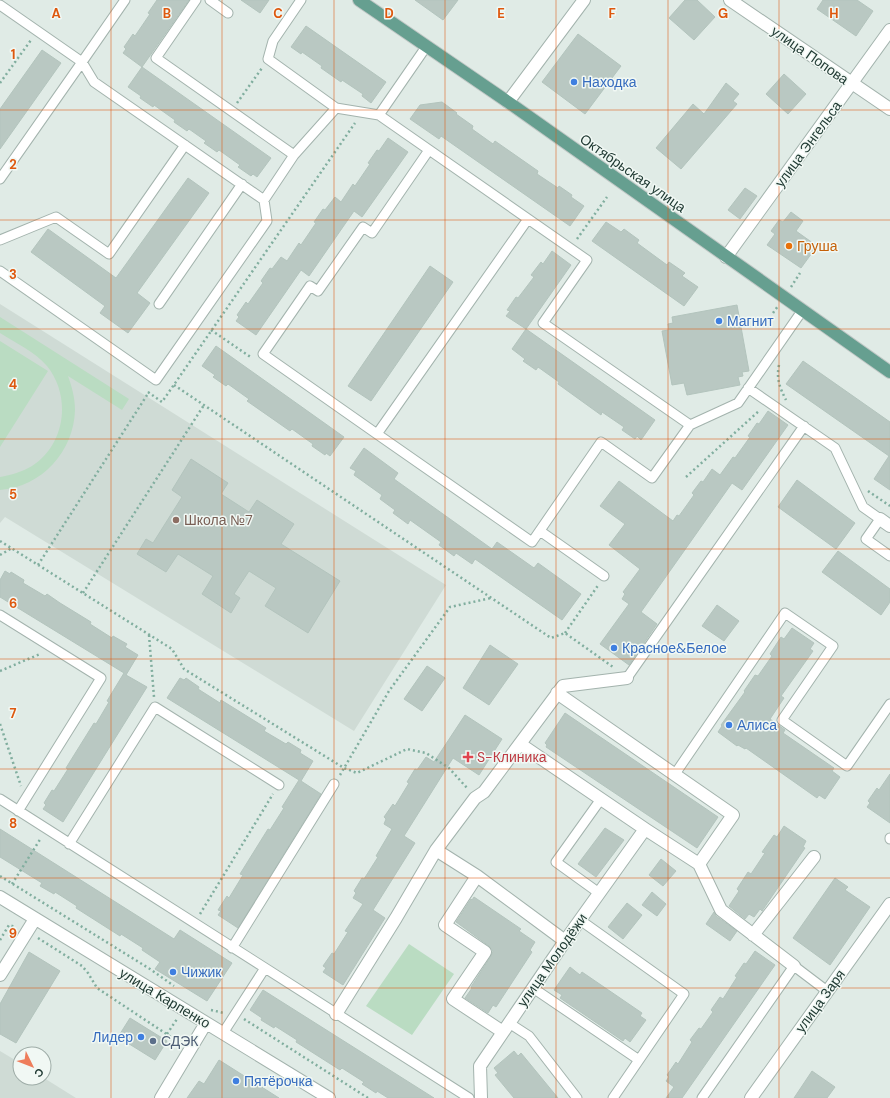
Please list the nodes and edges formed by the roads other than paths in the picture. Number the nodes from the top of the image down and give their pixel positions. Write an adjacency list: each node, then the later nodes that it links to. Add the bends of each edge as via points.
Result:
1 (125, 0): 12 (lane)
2 (196, 0): 20 (lane, via 156,58)
3 (210, 0): 9 (lane)
4 (302, 0): 15 (lane, via 273,41 268,59)
5 (359, 0): 11 (main road, Октябрьская улица)
6 (584, 0): 14 (street)
7 (730, 0): 13 (street, улица Попова)
8 (0, 5): 12 (lane)
9 (228, 12)
10 (890, 30): 13 (street, улица Энгельса)
11 (426, 47): 14 (main road, Октябрьская улица); 17 (lane)
12 (82, 62): 18 (lane, via 94,82); 21 (lane)
13 (852, 84): 16 (street, улица Попова); 26 (street, улица Энгельса)
14 (508, 102): 26 (main road, Октябрьская улица)
15 (336, 108): 17 (lane); 20 (lane)
16 (890, 109)
17 (379, 115): 19 (lane)
18 (185, 145): 22 (lane); 25 (lane, via 109,254 56,217)
19 (429, 150): 24 (lane); 34 (lane, via 372,232 363,226 318,292 310,286 263,354)
20 (294, 155): 23 (lane)
21 (0, 179)
22 (242, 184): 23 (lane); 28 (lane)
23 (264, 200): 27 (lane, via 267,221 156,380)
24 (528, 219): 32 (lane, via 587,260 543,322); 34 (lane)
25 (0, 240)
26 (726, 258): 29 (main road, Октябрьская улица)
27 (0, 271)
28 (159, 304)
29 (802, 311): 30 (main road, Октябрьская улица); 31 (lane)
30 (890, 372)
31 (748, 388): 32 (lane, via 738,403); 33 (lane)
32 (690, 425): 36 (lane, via 652,478 601,442)
33 (804, 426): 35 (lane, via 835,448 863,507); 40 (lane)
34 (377, 434): 36 (lane, via 532,542)
35 (885, 522): 37 (lane, via 866,539)
36 (540, 531): 38 (lane)
37 (890, 556)
38 (604, 576)
39 (0, 615): 49 (lane, via 101,678)
40 (627, 678): 41 (street, via 562,686)
41 (558, 693): 43 (street); 44 (street)
42 (890, 704): 44 (lane, via 847,766 782,720 833,646 784,613)
43 (520, 744): 48 (street); 52 (street)
44 (675, 774): 54 (street, via 733,815)
45 (334, 784): 63 (lane)
46 (279, 785): 51 (lane, via 155,707)
47 (0, 799): 49 (lane)
48 (601, 799): 50 (street); 56 (lane, via 556,862)
49 (18, 811): 51 (lane)
50 (645, 829): 54 (street); 56 (street, улица Молодёжи)
51 (69, 844): 63 (lane)
52 (436, 850): 55 (street); 69 (street)
53 (814, 858): 61 (street)
54 (699, 864): 61 (street, via 721,910)
55 (477, 876): 62 (street); 71 (street, via 445,925 485,952 453,999)
56 (599, 893): 60 (street, улица Молодёжи)
57 (0, 897): 59 (street, улица Карпенко)
58 (890, 904): 68 (street, улица Заря)
59 (35, 918): 66 (street); 70 (street, улица Карпенко)
60 (580, 920): 62 (street, улица Молодёжи); 73 (lane, via 684,994)
61 (754, 935): 64 (street)
62 (565, 941): 67 (street, улица Молодёжи)
63 (232, 948): 65 (lane)
64 (794, 966): 68 (lane); 81 (lane)
65 (265, 968): 69 (lane); 72 (lane)
66 (0, 975)
67 (533, 988): 71 (street, улица Молодёжи); 73 (lane)
68 (828, 991): 74 (street, улица Заря)
69 (336, 1014): 77 (lane)
70 (206, 1023): 72 (street, улица Карпенко); 75 (street)
71 (506, 1028): 78 (street, улица Молодёжи, via 480,1066); 79 (lane, via 529,1036)
72 (223, 1033): 76 (street, улица Карпенко)
73 (639, 1060): 80 (lane)
74 (754, 1097)
75 (161, 1098)
76 (329, 1098)
77 (468, 1098)
78 (481, 1098)
79 (577, 1098)
80 (613, 1098)
81 (702, 1098)

